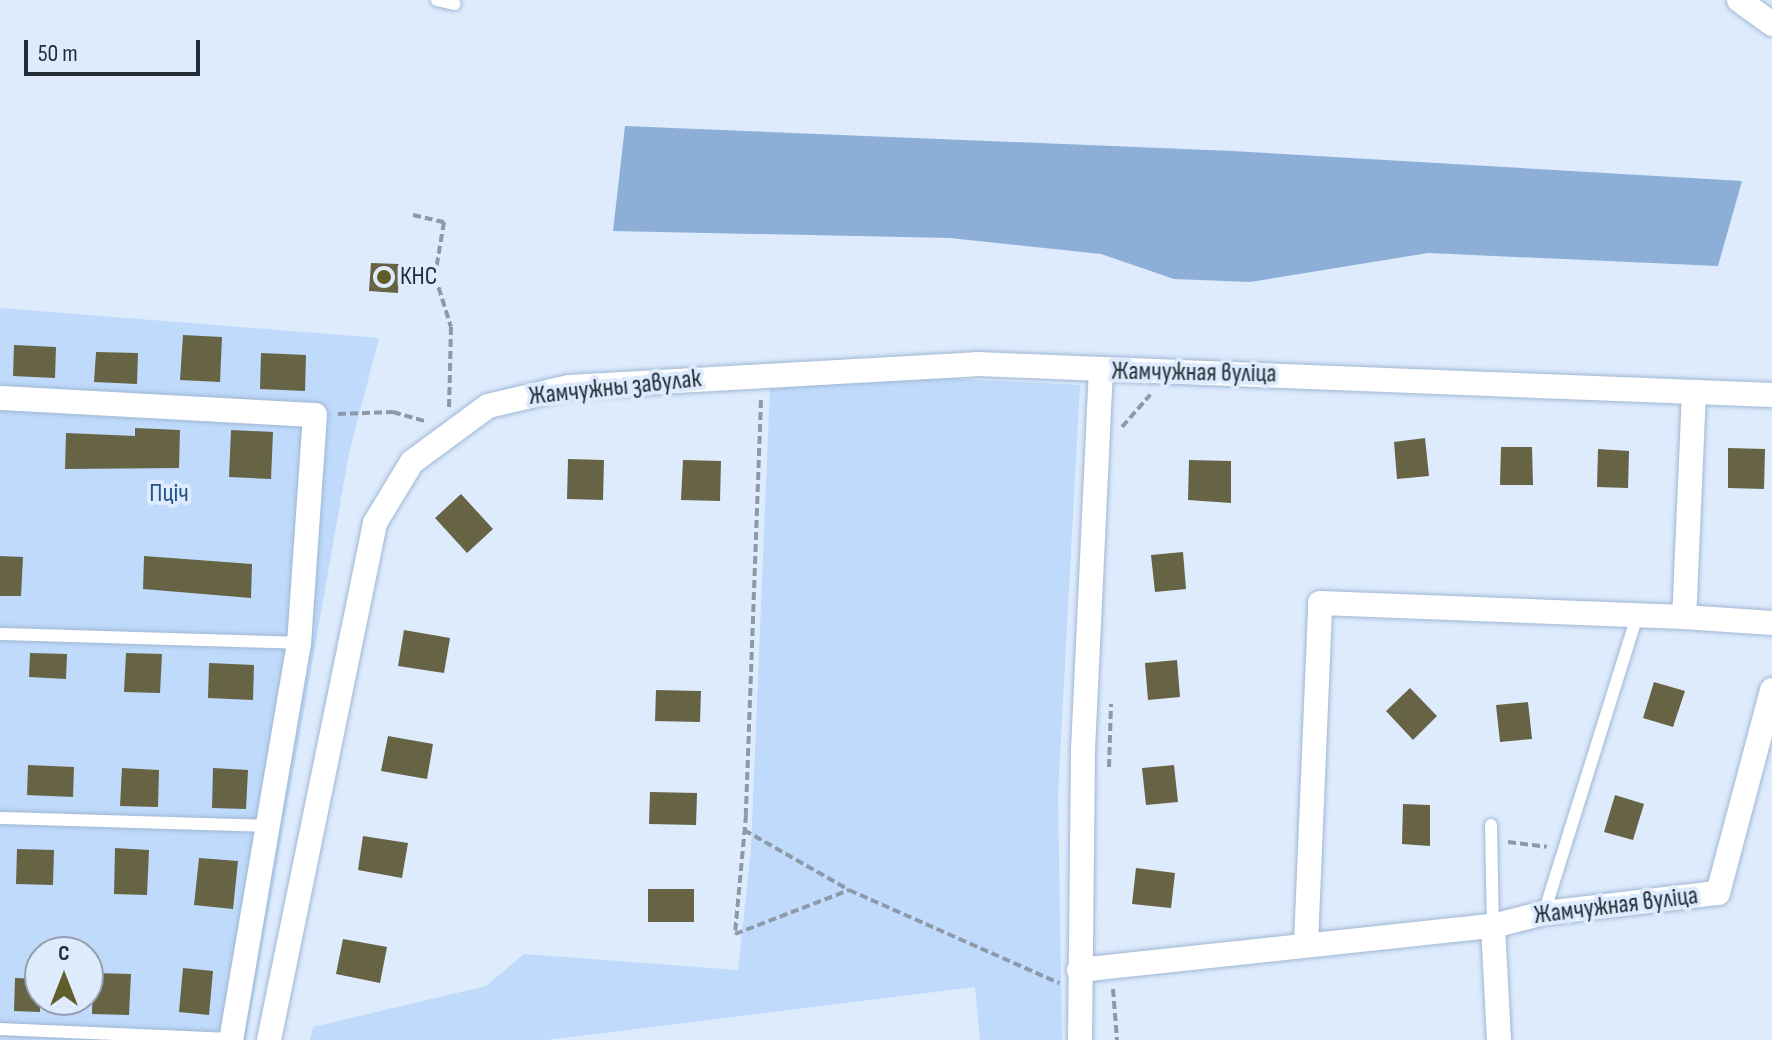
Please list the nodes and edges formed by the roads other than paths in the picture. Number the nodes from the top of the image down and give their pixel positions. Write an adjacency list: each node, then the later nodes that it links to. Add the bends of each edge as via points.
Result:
1 (437, 0): 3 (lane)
2 (1739, 0): 4 (street)
3 (455, 4)
4 (1772, 24)
5 (1101, 369): 6 (street, Жамчужная вуліца); 21 (street, Жамчужная вуліца); 24 (street, Жамчужны завулак, via 976,364 569,387 488,406 449,429 412,462 375,523)
6 (1694, 392): 7 (street, Жамчужная вуліца); 10 (street)
7 (1772, 395)
8 (0, 398): 13 (street, via 315,415)
9 (1637, 616): 10 (street); 18 (lane); 20 (street, via 1320,603)
10 (1684, 617): 11 (street)
11 (1772, 623)
12 (0, 634): 13 (lane)
13 (299, 643): 17 (street)
14 (1772, 690): 18 (street, Жамчужная вуліца, via 1718,893)
15 (0, 818): 17 (lane)
16 (1491, 825): 19 (lane)
17 (265, 826): 23 (street)
18 (1544, 913): 19 (street, Жамчужная вуліца)
19 (1493, 926): 20 (street, Жамчужная вуліца); 26 (street)
20 (1306, 944): 21 (street, Жамчужная вуліца, via 1111,970)
21 (1079, 981): 25 (street, Жамчужная вуліца)
22 (0, 1029): 23 (lane)
23 (231, 1039)
24 (269, 1040)
25 (1080, 1040)
26 (1499, 1040)

